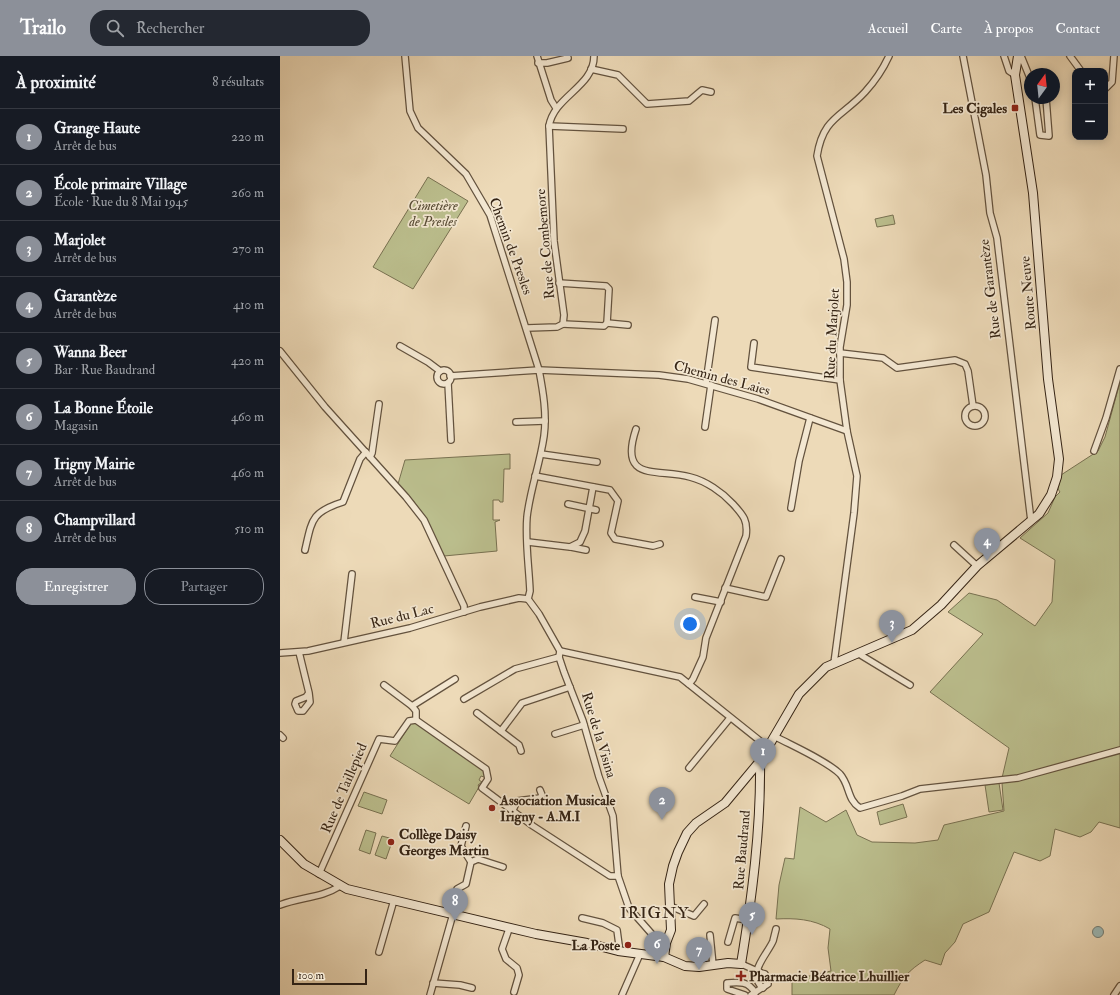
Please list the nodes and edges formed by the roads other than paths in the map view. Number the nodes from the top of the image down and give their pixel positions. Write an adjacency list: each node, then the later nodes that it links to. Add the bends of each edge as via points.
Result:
1 (405, 56): 29 (street, Chemin de Presles, via 410,111 418,128 456,163 475,187 490,215)
2 (537, 56): 12 (street)
3 (594, 56): 15 (street, Rue de Combemore)
4 (889, 56): 33 (street, Rue du Marjolet, via 876,80 825,128 819,140 817,156 844,259 847,282 848,305)
5 (963, 56): 60 (street, Rue de Garantèze, via 998,249)
6 (1004, 56): 16 (street, via 1009,71)
7 (1018, 56): 16 (street, Route Neuve)
8 (1021, 56): 13 (street)
9 (1070, 56): 14 (street)
10 (1114, 56): 17 (street, via 1112,82)
11 (568, 59): 12 (street)
12 (538, 63): 21 (street)
13 (1026, 68)
14 (1079, 68)
15 (591, 69): 18 (street, via 618,75 647,104 688,101 702,90); 21 (street, Rue de Combemore, via 585,79)
16 (1015, 75): 60 (street, Route Neuve, via 1033,192 1050,394 1059,459 1051,495 1043,509)
17 (1108, 86)
18 (711, 92)
19 (1036, 104): 20 (street, via 1040,135 1049,136)
20 (1046, 104)
21 (556, 108): 22 (street, Rue de Combemore, via 550,115)
22 (549, 126): 23 (street); 24 (street, Rue de Combemore, via 554,241)
23 (623, 129)
24 (559, 283): 26 (street, via 609,288); 27 (street, Rue de Combemore, via 564,315)
25 (715, 320): 40 (street)
26 (607, 323): 27 (street, via 604,326); 28 (street)
27 (562, 324): 29 (street, via 557,327)
28 (628, 325)
29 (527, 328): 35 (street, Chemin de Presles)
30 (754, 343): 38 (street, via 751,367)
31 (400, 346): 36 (street)
32 (280, 351): 51 (street, via 325,407)
33 (840, 353): 38 (street, Rue du Marjolet); 42 (street, via 883,358 897,368 955,360 965,364 968,371)
34 (1120, 369): 50 (street)
35 (539, 370): 37 (street, Chemin des Laies); 40 (street, Chemin des Laies, via 659,375); 44 (street, Chemin de Presles)
36 (440, 372): 37 (street, via 446,371); 39 (street, via 437,375 438,381 441,384)
37 (450, 376): 39 (street)
38 (840, 380): 48 (street, Rue du Marjolet)
39 (448, 383): 49 (street)
40 (708, 384): 43 (street, Chemin des Laies, via 758,398); 46 (street)
41 (379, 404): 51 (street, via 377,429)
42 (973, 406)
43 (810, 418): 48 (street, Chemin des Laies); 57 (street)
44 (545, 421): 45 (street); 52 (street, Chemin de Presles)
45 (516, 422)
46 (705, 427)
47 (636, 429): 70 (street, via 632,439 631,456 636,466 650,473 690,477 708,485 724,494 739,510 747,524 746,536)
48 (847, 431): 80 (street, Rue du Marjolet, via 857,476)
49 (451, 440)
50 (1094, 451)
51 (368, 454): 65 (street, via 360,459 343,502 320,511 312,522); 74 (street, via 424,520 464,606)
52 (541, 454): 53 (street); 54 (street, Chemin de Presles)
53 (597, 462)
54 (535, 476): 55 (street); 61 (street, Chemin de Presles, via 527,520)
55 (593, 487): 58 (street); 62 (street, via 610,490 618,501 611,533 615,539 653,546)
56 (568, 504): 58 (street)
57 (791, 508)
58 (589, 509): 59 (street); 64 (street, via 583,538)
59 (596, 510)
60 (1031, 521): 68 (street, Route Neuve)
61 (528, 542): 64 (street); 72 (street, Chemin de Presles)
62 (660, 544)
63 (954, 545): 68 (street)
64 (570, 547): 66 (street)
65 (305, 550)
66 (586, 550)
67 (781, 559): 70 (street, via 766,597)
68 (977, 566): 79 (street, Route Neuve, via 941,605 912,630)
69 (352, 574): 75 (street)
70 (725, 588): 73 (street)
71 (695, 597): 73 (street)
72 (528, 599): 74 (street, Rue du Lac, via 519,598); 78 (street, Rue de la Visina, via 539,614)
73 (721, 602): 82 (street, via 706,638 703,657)
74 (464, 612): 75 (street, Rue du Lac, via 410,628)
75 (344, 642): 76 (street, Rue du Lac)
76 (299, 652): 77 (street, Rue du Lac); 86 (street)
77 (280, 653)
78 (559, 654): 82 (street, via 656,670 680,677); 85 (street, Rue de la Visina); 87 (street, via 515,670)
79 (859, 654): 80 (street, Route Neuve); 84 (street)
80 (834, 663): 95 (street, Route Neuve, via 818,673 799,694)
81 (456, 679): 88 (street)
82 (689, 684): 90 (street)
83 (384, 685): 88 (street)
84 (910, 685)
85 (570, 687): 92 (street, Rue de la Visina); 93 (street, via 522,703)
86 (309, 693)
87 (464, 699)
88 (412, 706): 91 (street, via 416,711)
89 (477, 713): 93 (street)
90 (730, 718): 96 (street); 100 (street)
91 (416, 720): 104 (street, via 486,769 488,779 482,788); 109 (street, Rue de Taillepied, via 409,721 395,741 378,739)
92 (584, 725): 94 (street); 110 (street, Rue de la Visina, via 613,816)
93 (501, 731): 98 (street, via 519,745)
94 (555, 734)
95 (776, 737): 96 (street, Route Neuve); 97 (street, via 841,774 854,804 860,808 920,789 1018,778)
96 (769, 748): 99 (street, Route Neuve)
97 (1120, 750)
98 (521, 751)
99 (760, 761): 101 (street, Route Neuve); 102 (street, Rue Baudrand)
100 (690, 768)
101 (750, 774): 102 (street); 115 (street, Route Neuve, via 725,803 696,822 687,833 673,866)
102 (760, 782): 118 (street, Rue Baudrand, via 752,892)
103 (540, 790): 104 (street, via 540,798 517,801)
104 (512, 812): 110 (street, via 610,876)
105 (466, 826): 107 (street, via 461,846)
106 (280, 840): 109 (street, via 298,859)
107 (471, 862): 108 (street, via 478,859); 116 (street, via 466,884 457,889)
108 (503, 867)
109 (319, 874): 111 (street)
110 (618, 876): 125 (street, Rue de la Visina, via 628,908)
111 (340, 886): 112 (street); 114 (street, via 330,892)
112 (394, 900): 116 (street); 124 (street)
113 (704, 904): 115 (street, via 694,916)
114 (280, 905)
115 (670, 906): 125 (street, Route Neuve, via 671,930)
116 (451, 913): 119 (street); 130 (street)
117 (582, 918): 123 (street, via 603,923 617,930)
118 (747, 920): 122 (street, via 735,918); 127 (street, Rue Baudrand)
119 (509, 928): 123 (street); 134 (street, via 502,949 506,959 517,968 519,975)
120 (776, 929): 129 (street, via 773,941)
121 (710, 935): 128 (street)
122 (728, 942)
123 (618, 951): 126 (street)
124 (379, 952)
125 (665, 953): 126 (street); 128 (street, via 685,966)
126 (640, 954): 137 (street)
127 (741, 964): 128 (street); 129 (street)
128 (713, 965)
129 (756, 972): 133 (street, via 758,984); 133 (street, via 765,974 768,984)
130 (433, 983): 132 (street); 136 (street)
131 (1120, 986): 139 (street)
132 (472, 988)
133 (763, 988): 135 (street)
134 (514, 992)
135 (755, 994): 138 (street, via 752,986 746,983 727,983 727,989)
136 (430, 995)
137 (622, 995)
138 (745, 995)
139 (1114, 995)

